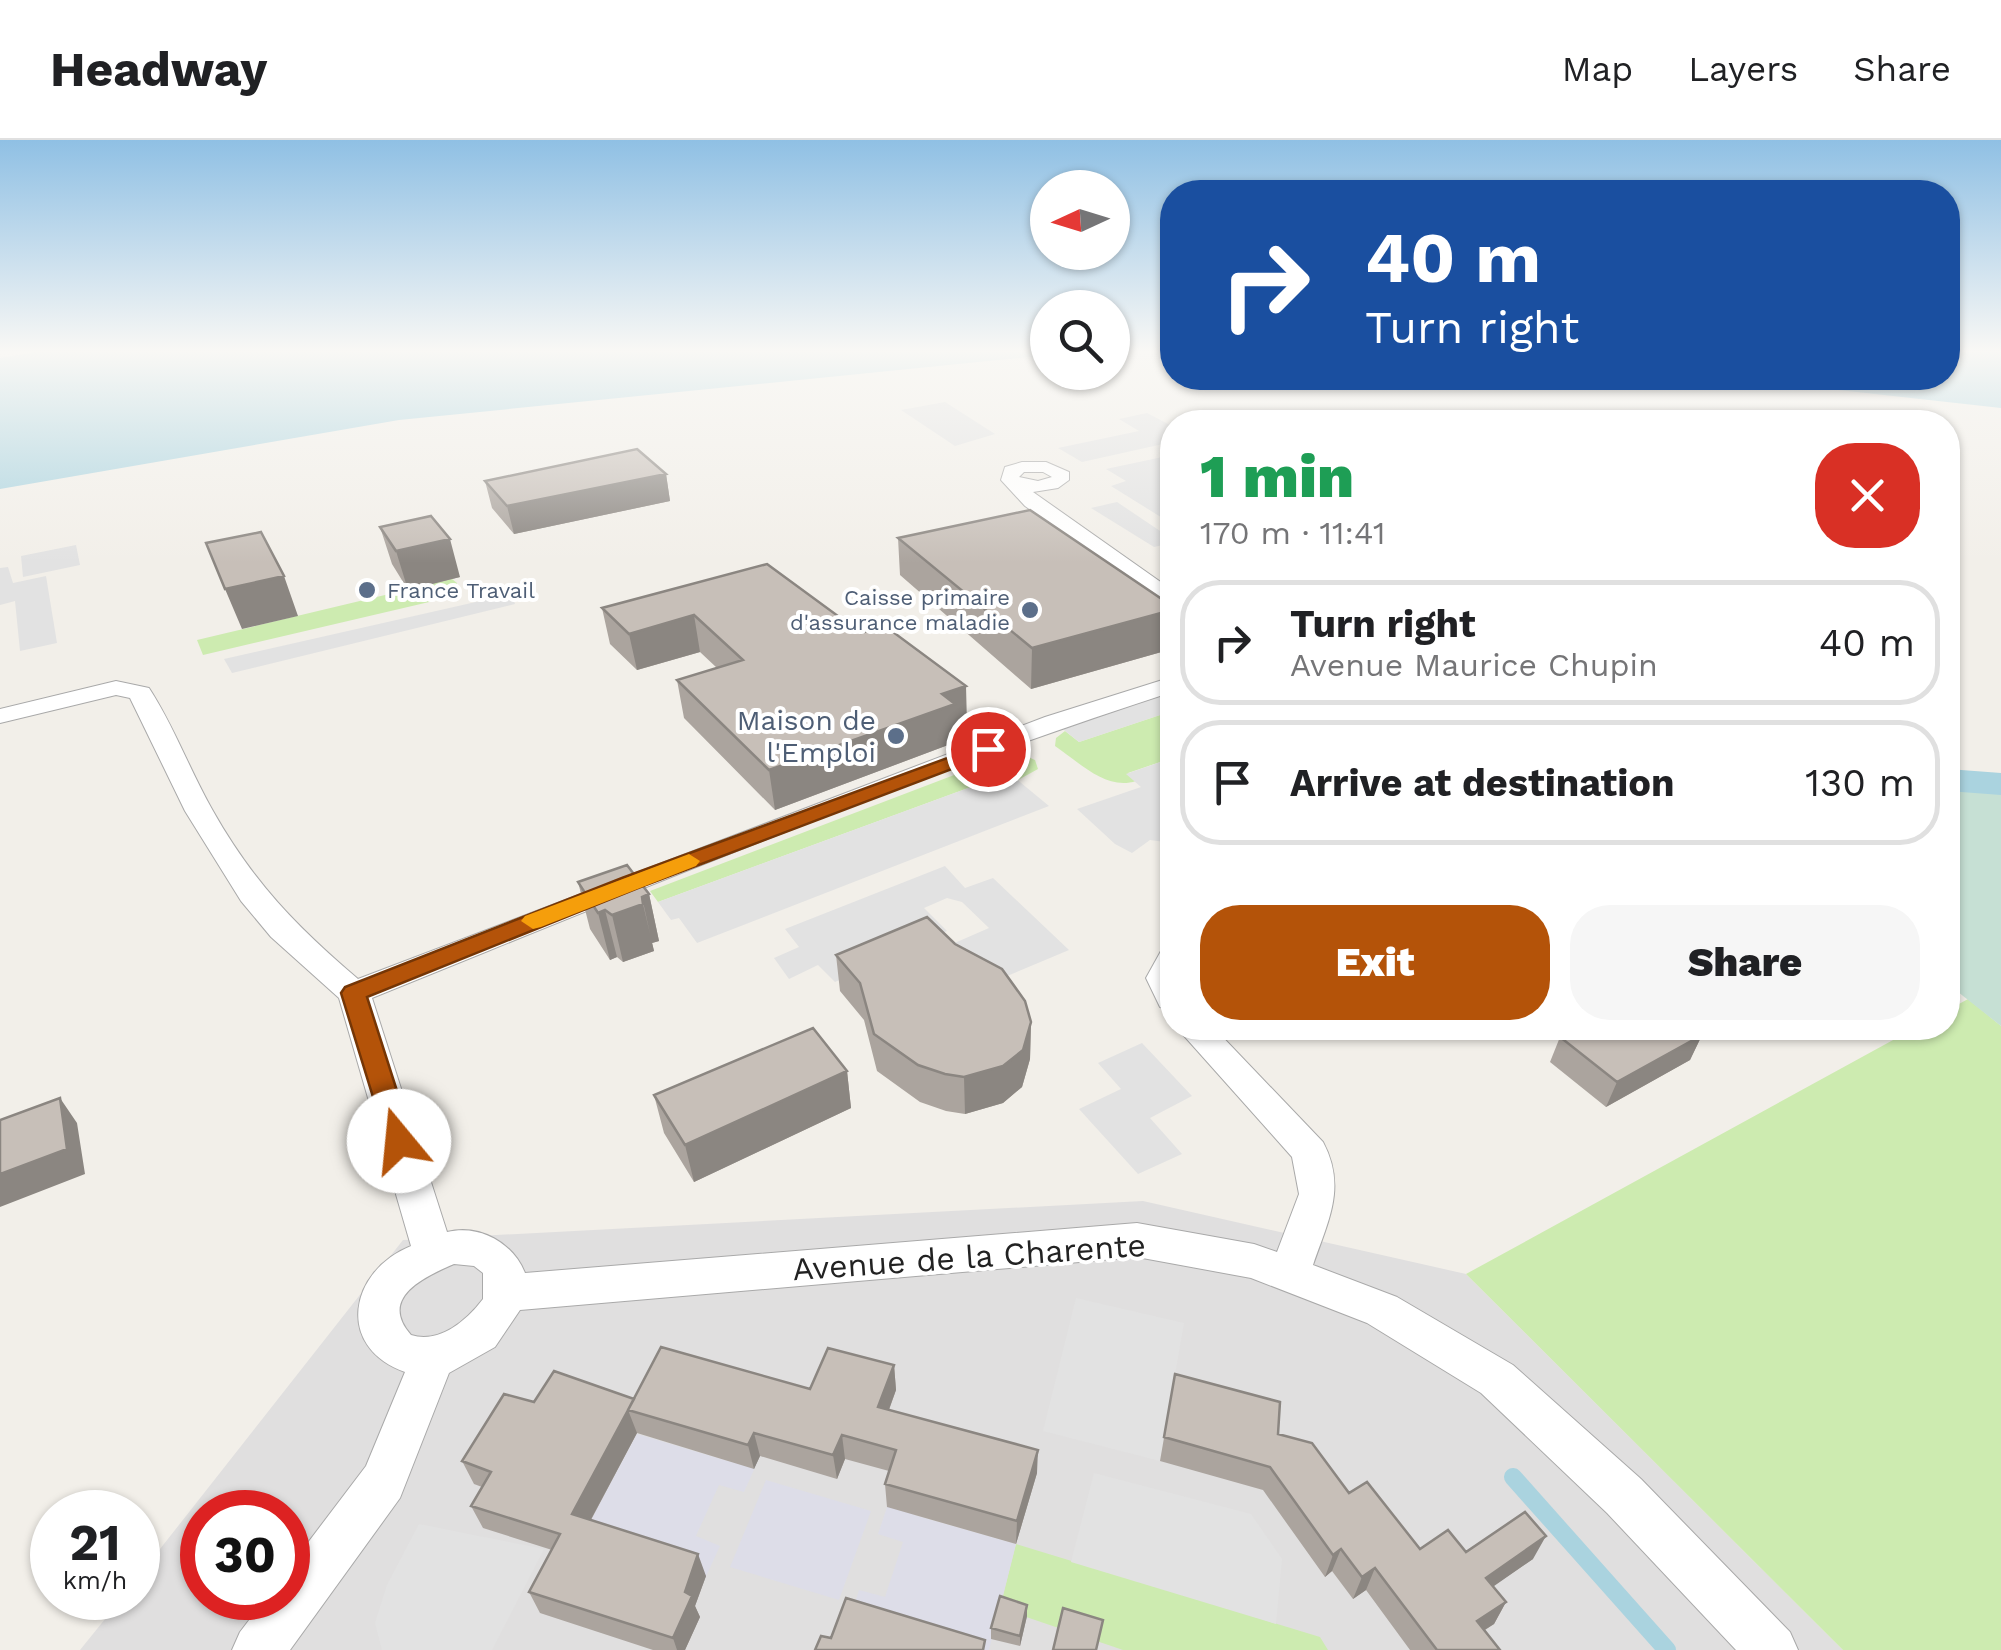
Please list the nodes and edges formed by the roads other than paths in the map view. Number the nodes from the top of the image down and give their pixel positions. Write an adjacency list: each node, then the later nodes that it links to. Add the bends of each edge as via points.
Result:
1 (1032, 502): 1 (street, via 1014,482 1053,484); 2 (street)
2 (1160, 590)
3 (1160, 688): 5 (street, via 1054,722)
4 (0, 716): 5 (street, via 116,688 140,693 196,809 236,871 274,920)
5 (354, 993): 7 (street)
6 (1205, 1040): 8 (street, via 1310,1152 1318,1194)
7 (433, 1252): 9 (street, via 472,1247 488,1253 507,1277); 10 (street, via 385,1290 377,1324 395,1350)
8 (1290, 1272): 9 (street, Avenue de la Charente, via 1137,1240); 12 (street, Avenue de la Charente, via 1382,1310 1497,1379 1624,1496)
9 (506, 1294): 10 (street, via 473,1339)
10 (434, 1355): 11 (street, via 383,1482)
11 (258, 1650)
12 (1772, 1650)

